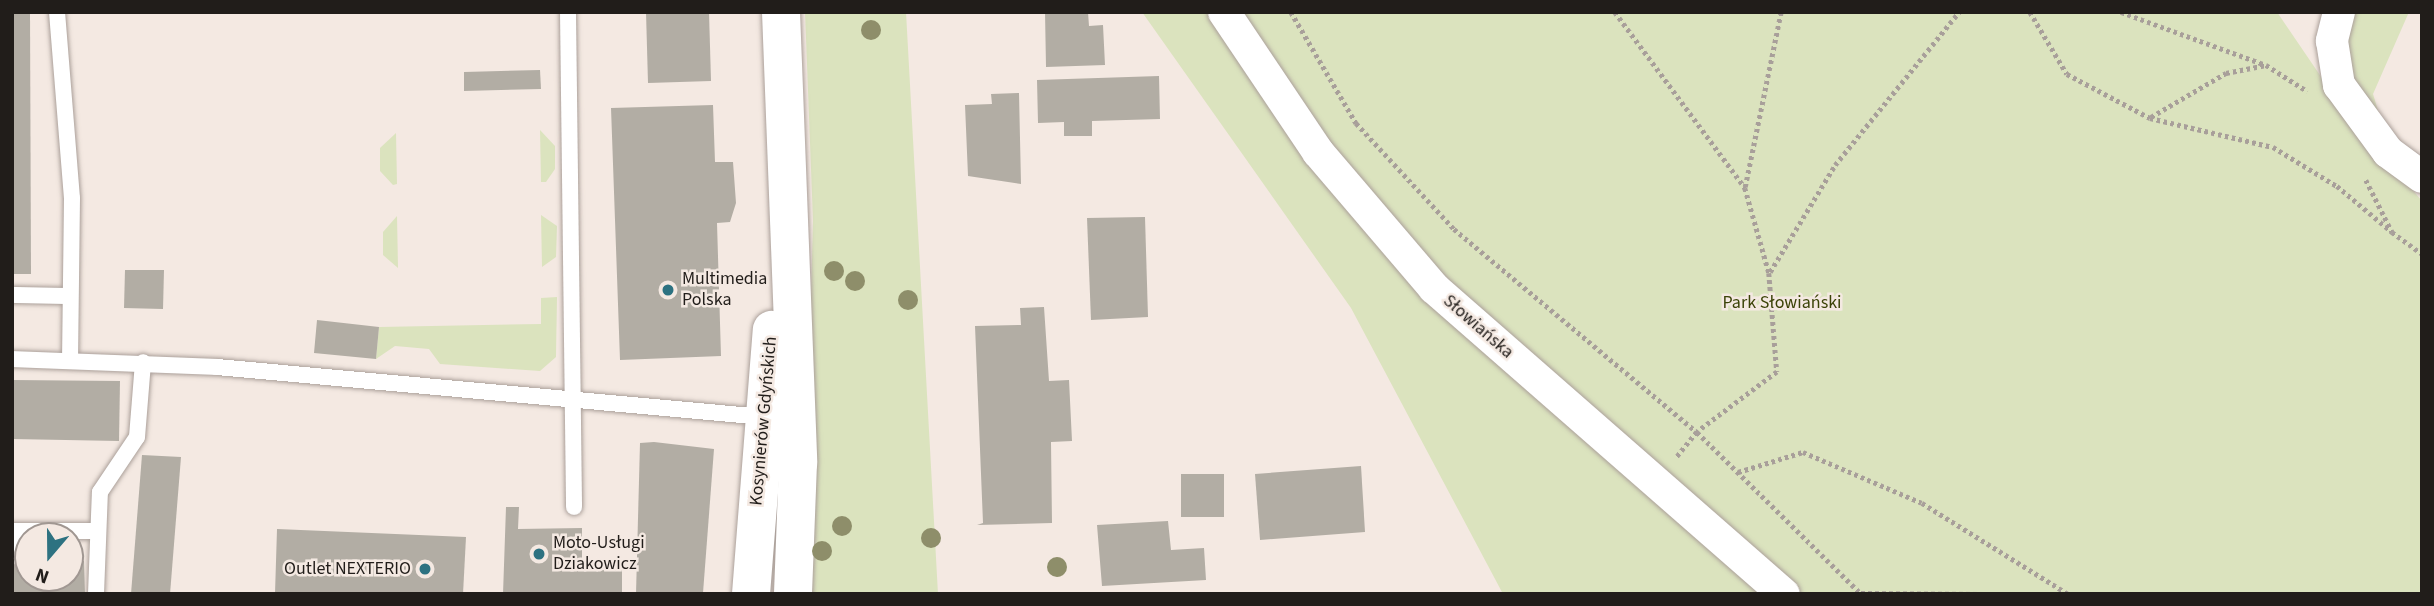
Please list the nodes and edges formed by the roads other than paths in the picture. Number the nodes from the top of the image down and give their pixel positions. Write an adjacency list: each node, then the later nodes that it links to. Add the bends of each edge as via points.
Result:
1 (57, 12): 9 (lane, via 72,198)
2 (568, 12): 13 (lane)
3 (781, 12): 7 (street, Kosynierów Gdyńskich)
4 (1224, 12): 21 (street, Słowiańska, via 1318,152 1401,254)
5 (2339, 12): 6 (street, via 2332,41 2339,85 2388,152)
6 (2422, 177)
7 (784, 206): 14 (street, Kosynierów Gdyńskich); 20 (street, Kosynierów Gdyńskich, via 799,463)
8 (12, 295): 9 (lane)
9 (70, 296): 11 (lane)
10 (12, 359): 11 (lane)
11 (70, 359): 12 (lane)
12 (143, 362): 13 (lane); 16 (lane, via 137,437 102,484)
13 (574, 399): 14 (lane); 15 (lane)
14 (763, 416): 19 (street, Kosynierów Gdyńskich)
15 (575, 507)
16 (98, 531): 17 (lane); 18 (lane)
17 (84, 532)
18 (96, 594)
19 (751, 594)
20 (793, 594)
21 (1784, 594)

